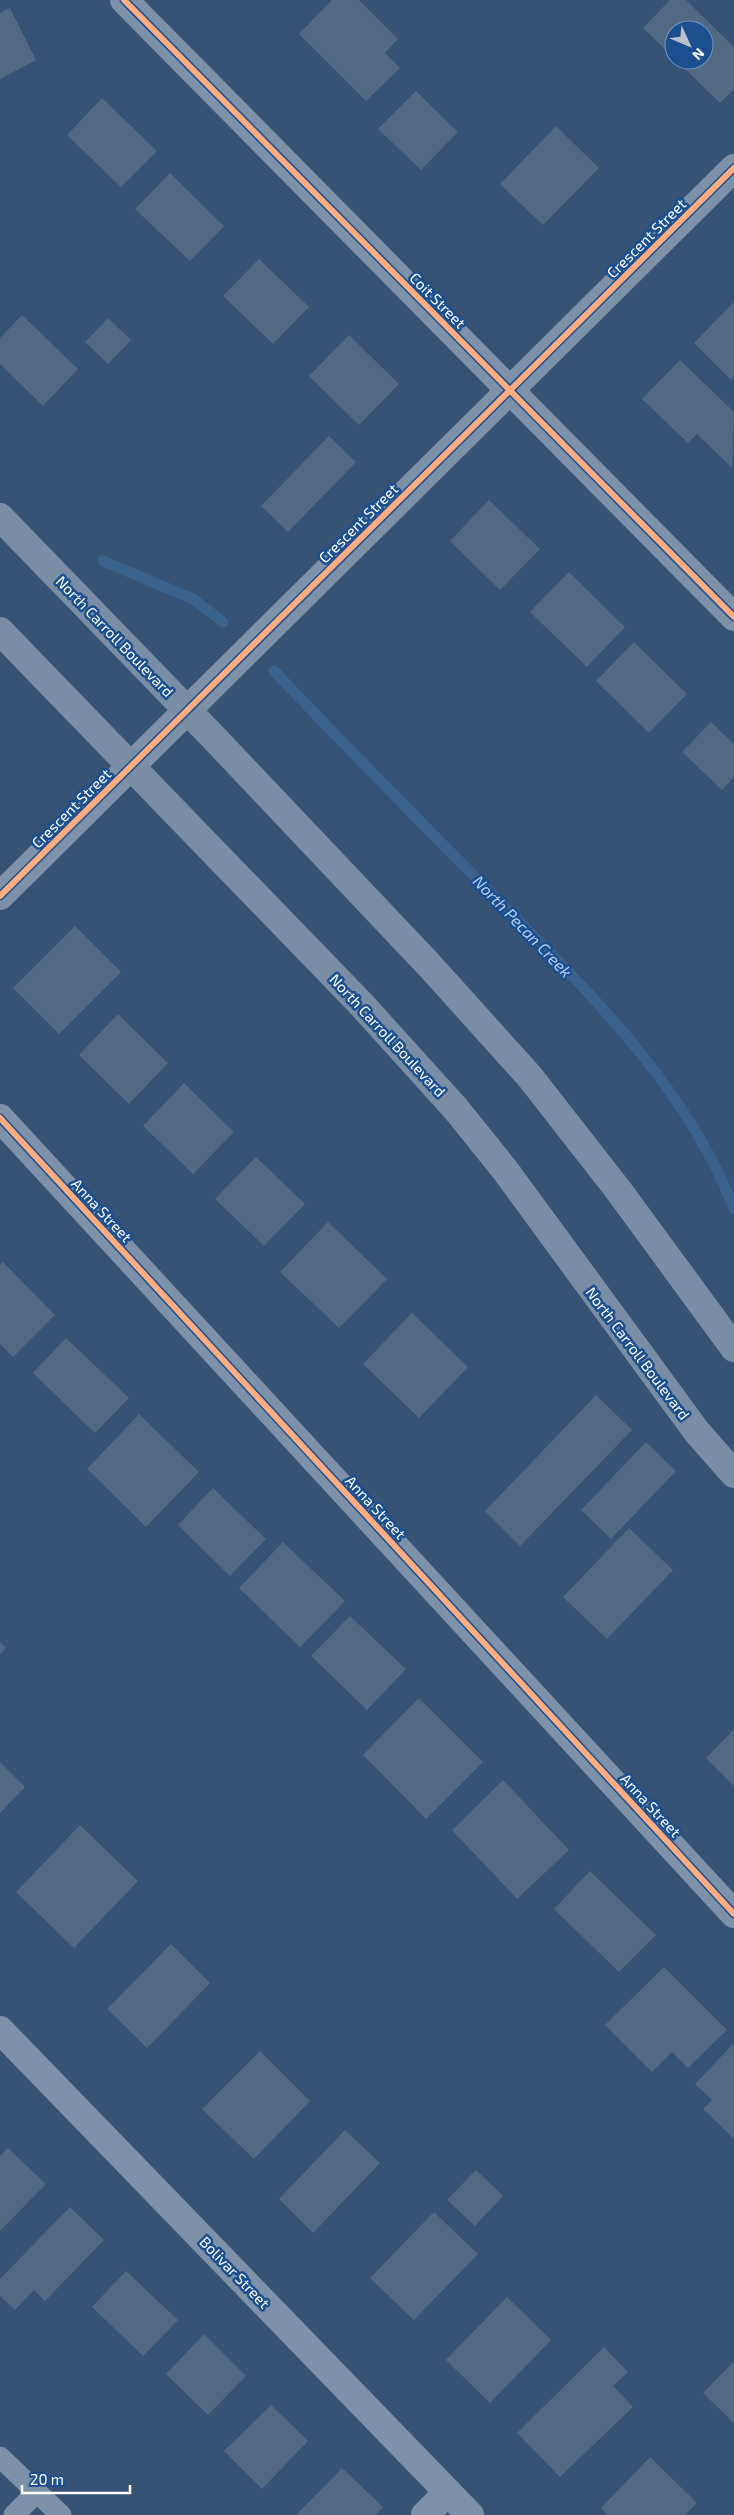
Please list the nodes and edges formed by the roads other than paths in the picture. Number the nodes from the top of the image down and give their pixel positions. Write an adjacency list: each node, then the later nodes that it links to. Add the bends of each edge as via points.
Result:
1 (124, 0): 3 (street, Coit Street)
2 (734, 168): 3 (street, Crescent Street)
3 (509, 390): 5 (street, Coit Street); 7 (street, Crescent Street)
4 (0, 517): 7 (main road, North Carroll Boulevard)
5 (734, 617)
6 (0, 630): 8 (main road, North Carroll Boulevard)
7 (187, 711): 8 (street, Crescent Street); 11 (main road, North Carroll Boulevard, via 530,1076)
8 (130, 767): 9 (street, Crescent Street); 12 (main road, North Carroll Boulevard, via 361,1004 456,1109 691,1424)
9 (0, 896)
10 (0, 1118): 13 (street, Anna Street)
11 (734, 1348)
12 (734, 1474)
13 (734, 1914)
14 (0, 2030): 17 (street, Bolivar Street)
15 (0, 2457): 16 (lane)
16 (37, 2492): 18 (lane); 19 (lane)
17 (448, 2492): 20 (street); 21 (street, Bolivar Street)
18 (14, 2515)
19 (61, 2515)
20 (425, 2515)
21 (470, 2515)

